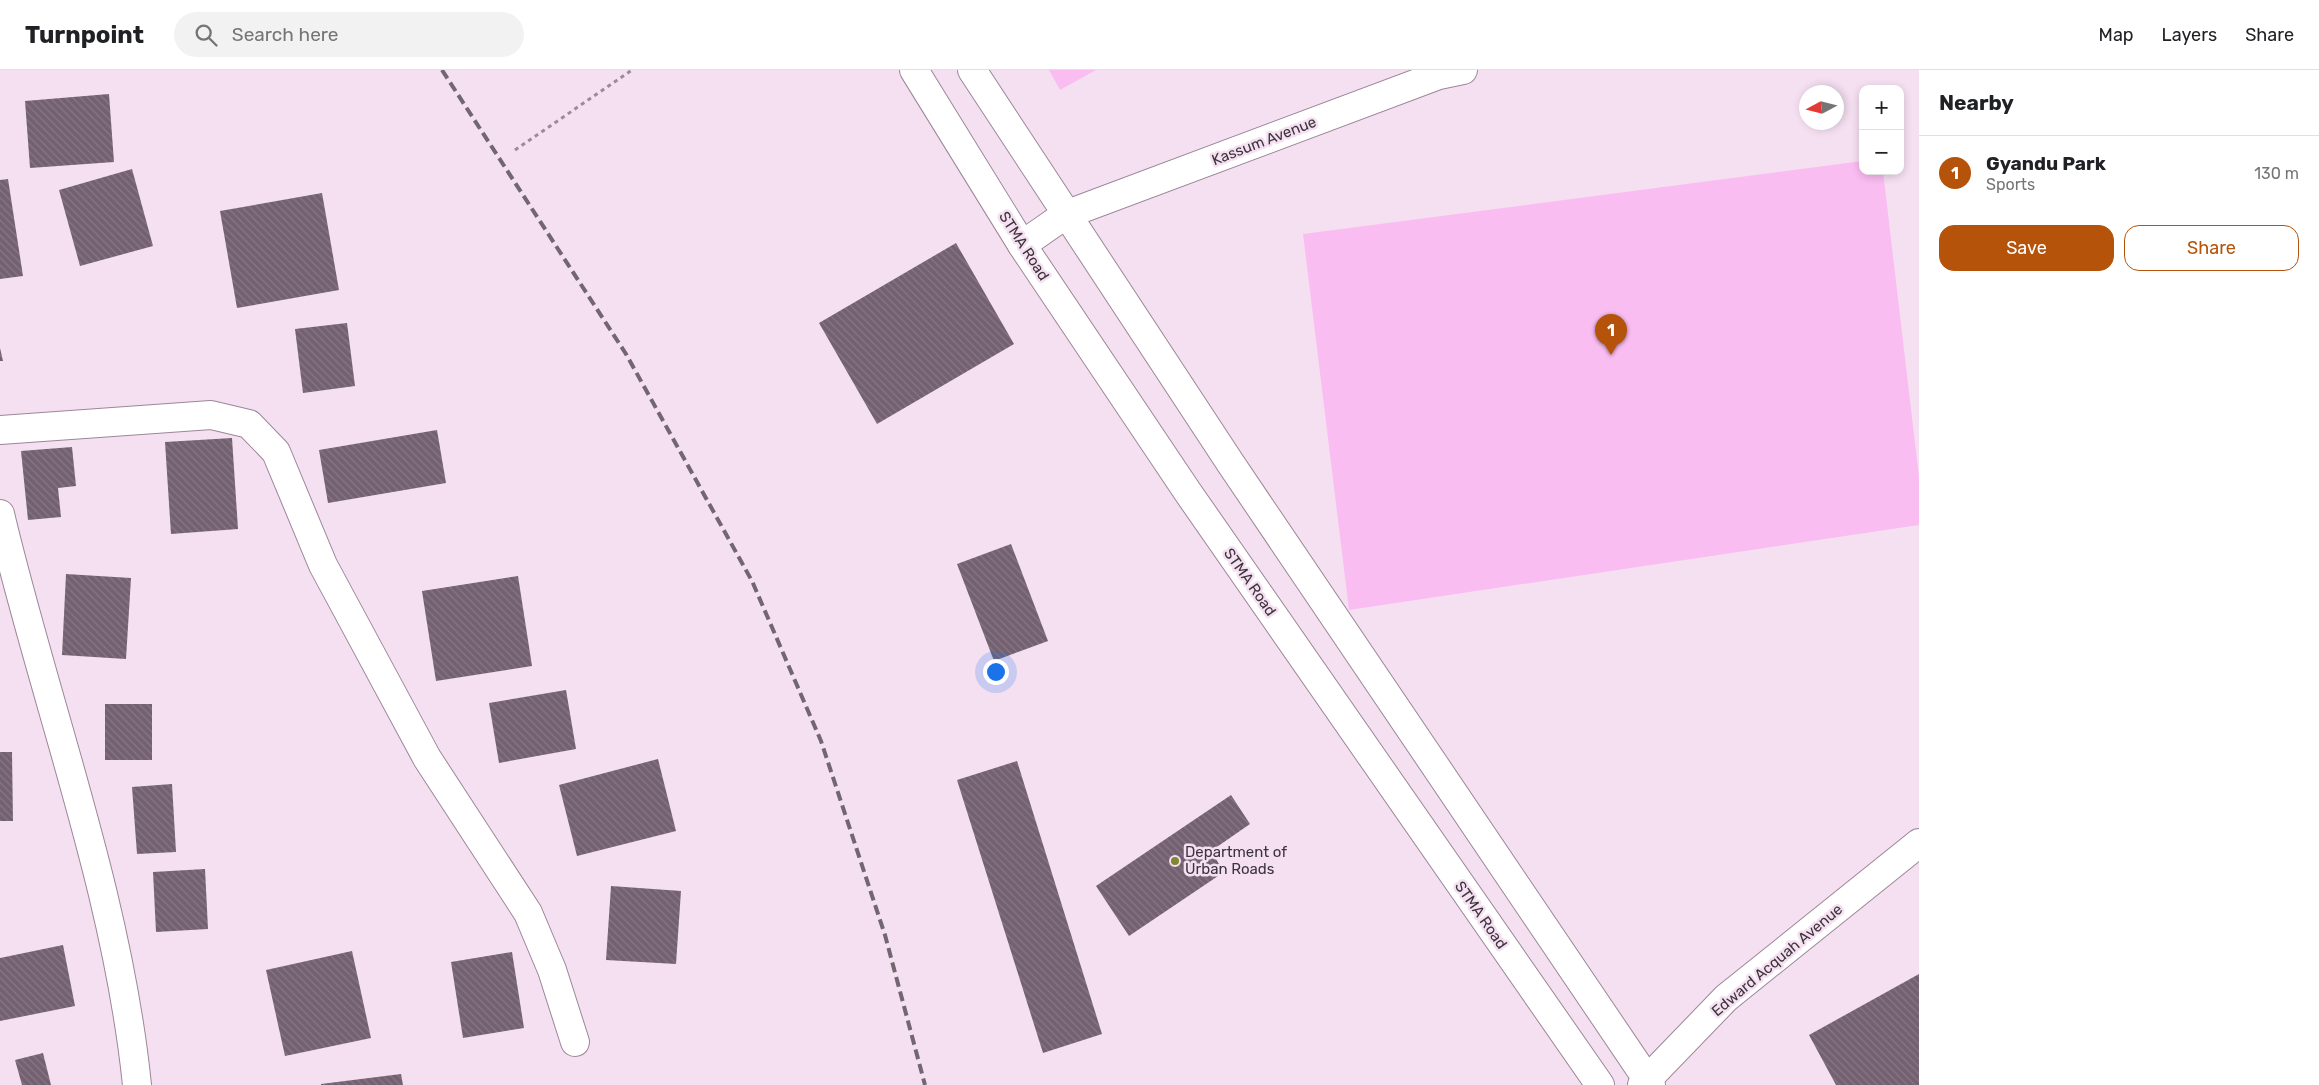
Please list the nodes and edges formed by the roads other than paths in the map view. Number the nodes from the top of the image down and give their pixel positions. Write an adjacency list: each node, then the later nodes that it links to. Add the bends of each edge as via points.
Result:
1 (914, 70): 5 (main road, STMA Road)
2 (972, 70): 4 (main road)
3 (1463, 70): 4 (main road, Kassum Avenue, via 1439,75)
4 (1066, 215): 5 (main road, Kassum Avenue); 10 (main road)
5 (1022, 245): 12 (main road, STMA Road, via 1187,491)
6 (0, 430): 9 (main road, via 211,415 249,424 276,452 323,565 427,758 528,913 552,970)
7 (0, 514): 11 (main road, via 111,926 127,1008)
8 (1919, 843): 10 (main road, Edward Acquah Avenue, via 1726,998)
9 (575, 1042)
10 (1647, 1083)
11 (137, 1085)
12 (1600, 1085)

